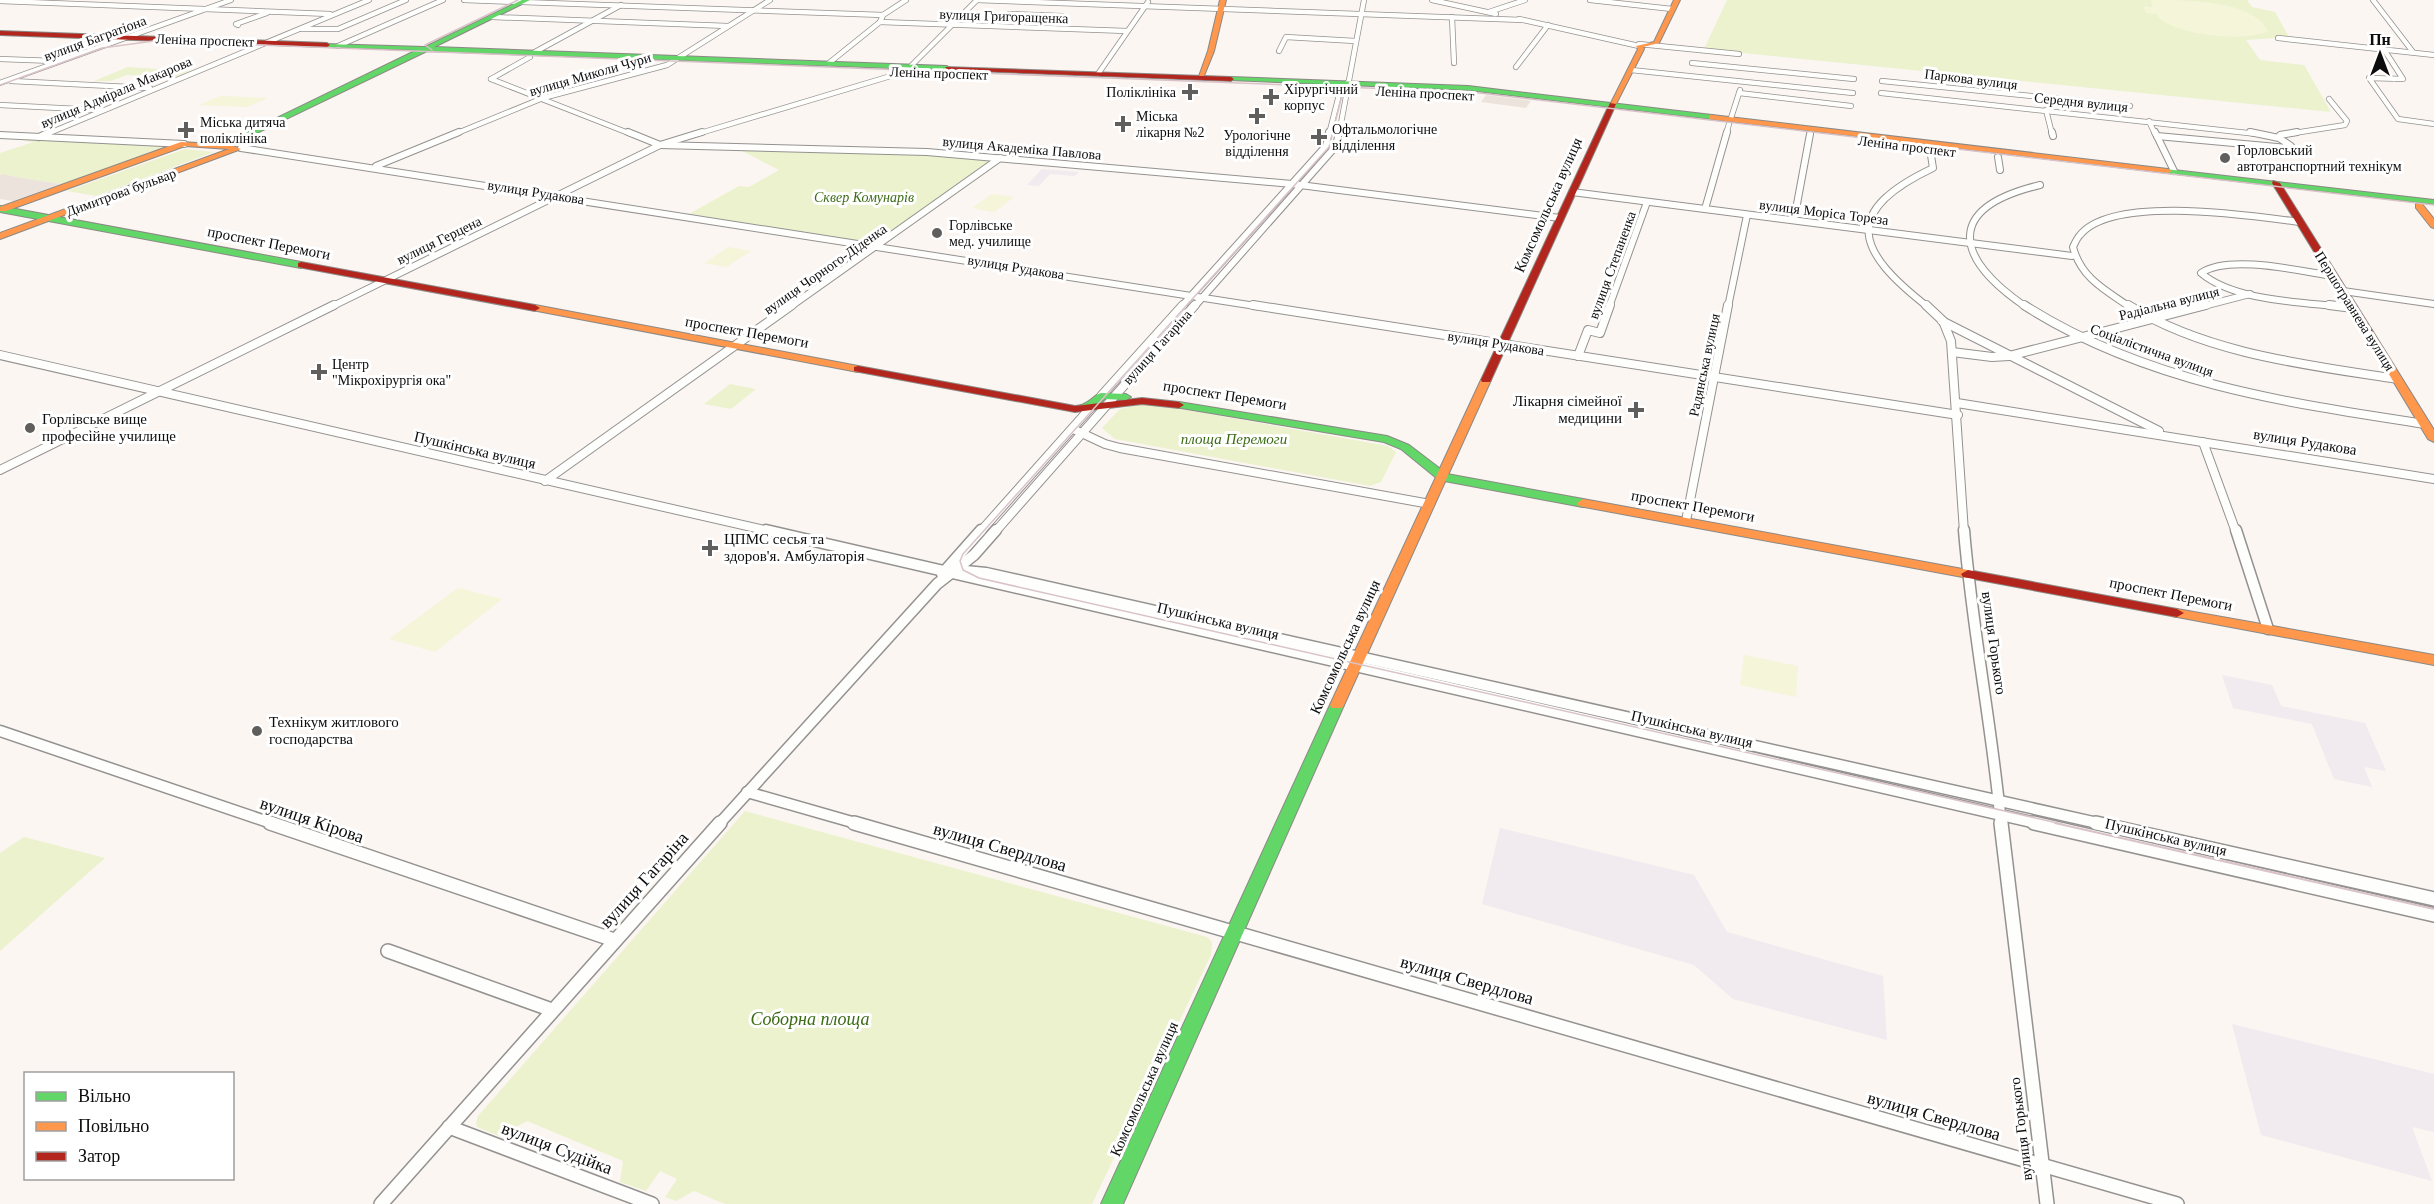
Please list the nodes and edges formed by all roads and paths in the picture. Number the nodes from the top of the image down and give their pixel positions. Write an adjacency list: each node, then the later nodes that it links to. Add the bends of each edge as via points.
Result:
1 (231, 0): 25 (street, вулиця Багратіона)
2 (369, 0): 30 (street, вулиця Адмірала Макарова)
3 (406, 0): 47 (street)
4 (443, 0): 49 (street)
5 (464, 0): 16 (street)
6 (631, 0): 22 (street)
7 (770, 0): 26 (street, вулиця Миколи Чури)
8 (906, 0): 32 (street)
9 (977, 0): 19 (street); 42 (street)
10 (1149, 0): 23 (street)
11 (1364, 0): 29 (street, вулиця Гагаріна)
12 (1435, 0): 28 (street)
13 (1526, 0): 28 (street)
14 (1590, 0): 21 (street)
15 (2373, 0): 60 (street)
16 (518, 1): 22 (street); 35 (main road); 58 (main road)
17 (0, 2): 18 (street)
18 (19, 2): 24 (street); 25 (street)
19 (1072, 3): 23 (street); 33 (street)
20 (1222, 4): 23 (street); 29 (street); 75 (main road)
21 (1675, 4): 55 (main road, via 1656,43)
22 (621, 5): 26 (street); 40 (street)
23 (1146, 6): 48 (street)
24 (0, 7)
25 (207, 9): 27 (street); 51 (street, вулиця Багратіона)
26 (754, 10): 32 (street); 44 (street, вулиця Миколи Чури)
27 (272, 12): 30 (street); 38 (street)
28 (1489, 12): 34 (street)
29 (1361, 13): 36 (street); 53 (street, вулиця Гагаріна)
30 (334, 14): 46 (street, вулиця Адмірала Макарова)
31 (1009, 14): 33 (street)
32 (883, 15): 41 (street)
33 (1062, 16): 45 (street)
34 (1506, 16): 37 (street); 39 (street)
35 (492, 17): 40 (street); 58 (main road)
36 (1452, 17): 37 (street); 68 (street)
37 (1500, 19): 39 (street)
38 (250, 20)
39 (1523, 20): 43 (street)
40 (592, 21): 44 (street); 61 (street)
41 (880, 22): 42 (street, вулиця Григоращенка); 67 (street)
42 (952, 25): 45 (street, вулиця Григоращенка); 72 (street)
43 (1548, 25): 55 (street); 70 (street)
44 (728, 26): 65 (street, вулиця Миколи Чури)
45 (1053, 28): 48 (street, вулиця Григоращенка)
46 (298, 29): 47 (street); 54 (street, вулиця Адмірала Макарова)
47 (334, 29): 49 (street)
48 (1127, 31): 74 (street)
49 (372, 32): 56 (street)
50 (0, 33): 51 (main road, Леніна проспект)
51 (127, 38): 54 (main road, Леніна проспект); 66 (street, вулиця Багратіона)
52 (2278, 38): 57 (street)
53 (1355, 41): 59 (street, via 1286,36); 82 (street, вулиця Гагаріна)
54 (266, 43): 56 (main road, Леніна проспект); 81 (street, вулиця Адмірала Макарова)
55 (1640, 45): 62 (street); 73 (main road, Комсомольська вулиця)
56 (338, 46): 58 (main road, Леніна проспект)
57 (2383, 48): 60 (street); 98 (street, via 2403,79 2369,78 2395,117)
58 (420, 50): 61 (main road, Леніна проспект); 107 (main road)
59 (1279, 51)
60 (2413, 52): 63 (street)
61 (533, 54): 65 (main road, Леніна проспект); 86 (street, вулиця Академіка Павлова, via 491,79)
62 (1739, 54)
63 (2434, 55)
64 (0, 60): 66 (street)
65 (676, 60): 67 (main road, Леніна проспект); 72 (main road, Леніна проспект); 86 (street, вулиця Миколи Чури)
66 (60, 61): 79 (street, вулиця Багратіона)
67 (829, 63): 72 (main road, Леніна проспект)
68 (1454, 63)
69 (1692, 63): 71 (street)
70 (1516, 67)
71 (1740, 67): 76 (street); 77 (street)
72 (907, 69): 74 (main road, Леніна проспект); 82 (main road, Леніна проспект); 106 (street, вулиця Герцена)
73 (1631, 70): 77 (street); 92 (main road, Комсомольська вулиця)
74 (1098, 74): 75 (main road, Леніна проспект)
75 (1200, 78): 82 (main road, Леніна проспект)
76 (1854, 79)
77 (1736, 81): 80 (street)
78 (1882, 81): 89 (street, Паркова вулиця)
79 (2, 82): 81 (street)
80 (1743, 82): 83 (street); 84 (street)
81 (155, 88): 93 (street, вулиця Адмірала Макарова)
82 (1348, 88): 92 (main road, Леніна проспект, via 1480,89); 113 (street, вулиця Гагаріна, via 1328,143); 114 (street, вулиця Гагаріна, via 1336,146)
83 (1739, 93): 90 (street); 96 (street)
84 (1853, 93)
85 (1881, 93): 94 (street, Середня вулиця)
86 (543, 98): 106 (street, вулиця Академіка Павлова); 111 (street, вулиця Миколи Чури)
87 (2329, 99): 104 (street, via 2347,121 2345,125)
88 (0, 105): 93 (street)
89 (2118, 105): 91 (street, Паркова вулиця); 95 (street)
90 (1851, 106)
91 (2130, 106)
92 (1611, 107): 96 (main road, Леніна проспект); 117 (main road, Комсомольська вулиця)
93 (102, 110): 103 (street, вулиця Адмірала Макарова)
94 (2046, 110): 95 (street, Середня вулиця); 101 (street)
95 (2124, 118): 97 (street, Середня вулиця)
96 (1730, 121): 99 (main road, Леніна проспект); 112 (main road, Леніна проспект); 123 (street)
97 (2149, 121): 102 (street); 104 (street, Середня вулиця)
98 (2434, 124)
99 (1810, 134): 109 (main road, Леніна проспект); 128 (street)
100 (0, 135): 103 (street, вулиця Рудакова)
101 (2053, 136)
102 (2157, 136): 104 (street, via 2251,147 2291,147); 112 (street)
103 (39, 137): 105 (street, вулиця Рудакова)
104 (2279, 138)
105 (184, 144): 107 (main road, вулиця Рудакова); 124 (main road, Димитрова бульвар)
106 (660, 145): 110 (street, вулиця Академіка Павлова, via 927,152); 118 (street, вулиця Герцена)
107 (216, 146): 108 (main road, вулиця Рудакова)
108 (241, 148): 111 (street, вулиця Рудакова); 126 (main road, Димитрова бульвар)
109 (1930, 149): 116 (main road, Леніна проспект, via 1999,163); 131 (street, via 1933,168 1908,179 1882,199)
110 (1000, 158): 113 (street, вулиця Академіка Павлова); 134 (street, вулиця Чорного-Діденка)
111 (374, 167): 118 (street, вулиця Рудакова)
112 (2174, 171): 116 (main road, Леніна проспект)
113 (1292, 184): 114 (street, вулиця Академіка Павлова); 139 (street, вулиця Гагаріна)
114 (1301, 185): 127 (street, вулиця Академіка Павлова); 141 (street, вулиця Гагаріна)
115 (2040, 185): 133 (street, via 2013,192 1985,209 1972,227)
116 (2279, 186): 120 (main road, Леніна проспект); 121 (main road, Леніна проспект); 129 (main road, Першотравнева вулиця)
117 (1572, 192): 119 (street, вулиця Моріса Тореза); 127 (main road, Комсомольська вулиця)
118 (561, 196): 134 (street, вулиця Рудакова); 137 (street, вулиця Герцена)
119 (1647, 202): 123 (street, вулиця Моріса Тореза); 151 (street, вулиця Степаненка, via 1600,333 1588,330)
120 (2434, 202)
121 (2419, 206): 122 (main road, Леніна проспект); 130 (main road)
122 (2434, 208)
123 (1705, 209): 125 (street, вулиця Моріса Тореза)
124 (0, 210): 126 (main road, проспект Перемоги)
125 (1747, 214): 128 (street, вулиця Моріса Тореза); 153 (street, Радянська вулиця)
126 (49, 218): 132 (main road, Димитрова бульвар); 137 (main road, проспект Перемоги)
127 (1560, 218): 147 (main road, Комсомольська вулиця)
128 (1794, 220): 131 (street, вулиця Моріса Тореза)
129 (2300, 222): 135 (street, via 2204,211 2147,213 2085,229 2072,244); 136 (main road, Першотравнева вулиця)
130 (2434, 225)
131 (1867, 230): 133 (street, вулиця Моріса Тореза); 145 (street, вулиця Горького, via 1870,247 1880,265)
132 (0, 236)
133 (1969, 243): 135 (street, вулиця Моріса Тореза); 146 (street, Соціалістична вулиця, via 1982,268 2018,302)
134 (877, 247): 139 (street, вулиця Рудакова); 148 (street, вулиця Чорного-Діденка)
135 (2072, 256): 144 (street, via 2101,287 2131,308)
136 (2333, 276): 138 (main road, Першотравнева вулиця); 140 (street, via 2235,264 2210,265 2201,273 2220,286)
137 (385, 282): 148 (main road, проспект Перемоги); 155 (street, вулиця Герцена)
138 (2343, 291): 142 (street); 143 (main road, Першотравнева вулиця)
139 (1191, 294): 141 (street, вулиця Рудакова); 157 (street, вулиця Гагаріна)
140 (2250, 294): 143 (street); 144 (street, Радіальна вулиця)
141 (1203, 296): 147 (street, вулиця Рудакова); 157 (street, вулиця Гагаріна)
142 (2434, 304)
143 (2353, 308): 154 (main road, Першотравнева вулиця)
144 (2156, 319): 146 (street, Радіальна вулиця); 154 (street, via 2255,353)
145 (1942, 321): 149 (street, вулиця Горького, via 1951,337); 152 (street, вулиця Рудакова)
146 (2082, 338): 152 (street, Радіальна вулиця); 159 (street, Соціалістична вулиця, via 2166,371 2241,393)
147 (1503, 345): 151 (street, вулиця Рудакова); 165 (main road, Комсомольська вулиця)
148 (735, 346): 157 (main road, проспект Перемоги); 167 (street, вулиця Чорного-Діденка)
149 (1952, 352): 152 (street, Радіальна вулиця); 156 (street, вулиця Горького)
150 (0, 355): 155 (street, Пушкінська вулиця)
151 (1578, 356): 153 (street, вулиця Рудакова)
152 (2009, 356): 161 (street, вулиця Рудакова)
153 (1714, 377): 158 (street, вулиця Рудакова); 169 (street, Радянська вулиця)
154 (2397, 379): 159 (main road, Першотравнева вулиця)
155 (159, 391): 164 (street, вулиця Герцена); 167 (street, Пушкінська вулиця)
156 (1957, 403): 158 (street, вулиця Горького); 161 (street, вулиця Рудакова)
157 (1096, 404): 160 (street, вулиця Гагаріна); 160 (street, вулиця Гагаріна); 165 (main road, проспект Перемоги, via 1152,401 1387,439 1405,447)
158 (1958, 414): 173 (street, вулиця Горького)
159 (2425, 424): 162 (main road, Першотравнева вулиця)
160 (1077, 431): 168 (street, via 1105,444); 170 (street, вулиця Гагаріна); 171 (street, вулиця Гагаріна)
161 (2172, 437): 163 (street, вулиця Рудакова)
162 (2434, 439)
163 (2203, 442): 166 (street, вулиця Рудакова); 174 (street)
164 (0, 470)
165 (1443, 477): 168 (main road, Комсомольська вулиця); 169 (main road, проспект Перемоги)
166 (2434, 479)
167 (545, 482): 171 (street, Пушкінська вулиця)
168 (1430, 504): 176 (main road, Комсомольська вулиця)
169 (1686, 521): 173 (main road, проспект Перемоги)
170 (974, 555): 171 (street, вулиця Гагаріна); 172 (street, via 976,567)
171 (950, 571): 172 (street, Пушкінська вулиця); 176 (street, Пушкінська вулиця); 178 (street, вулиця Гагаріна)
172 (986, 573): 176 (street, Пушкінська вулиця)
173 (1968, 573): 174 (main road, проспект Перемоги); 179 (street, вулиця Горького)
174 (2268, 629): 175 (main road, проспект Перемоги)
175 (2434, 660)
176 (1355, 663): 179 (street, Пушкінська вулиця); 182 (main road, Комсомольська вулиця)
177 (0, 731): 183 (street, вулиця Кірова)
178 (747, 792): 182 (street, вулиця Свердлова); 183 (street, вулиця Гагаріна)
179 (2000, 807): 180 (street, Пушкінська вулиця); 181 (street, Пушкінська вулиця); 187 (street, вулиця Горького)
180 (2434, 899)
181 (2434, 915)
182 (1232, 931): 187 (street, вулиця Свердлова); 190 (main road, Комсомольська вулиця)
183 (614, 940): 185 (street, вулиця Гагаріна)
184 (388, 951): 185 (street)
185 (552, 1010): 186 (street, вулиця Гагаріна)
186 (449, 1127): 188 (street, вулиця Гагаріна); 189 (street, вулиця Судійка)
187 (2043, 1166): 191 (street, вулиця Горького); 192 (street, вулиця Свердлова)
188 (381, 1204)
189 (652, 1204)
190 (1112, 1204)
191 (2047, 1204)
192 (2177, 1204)

